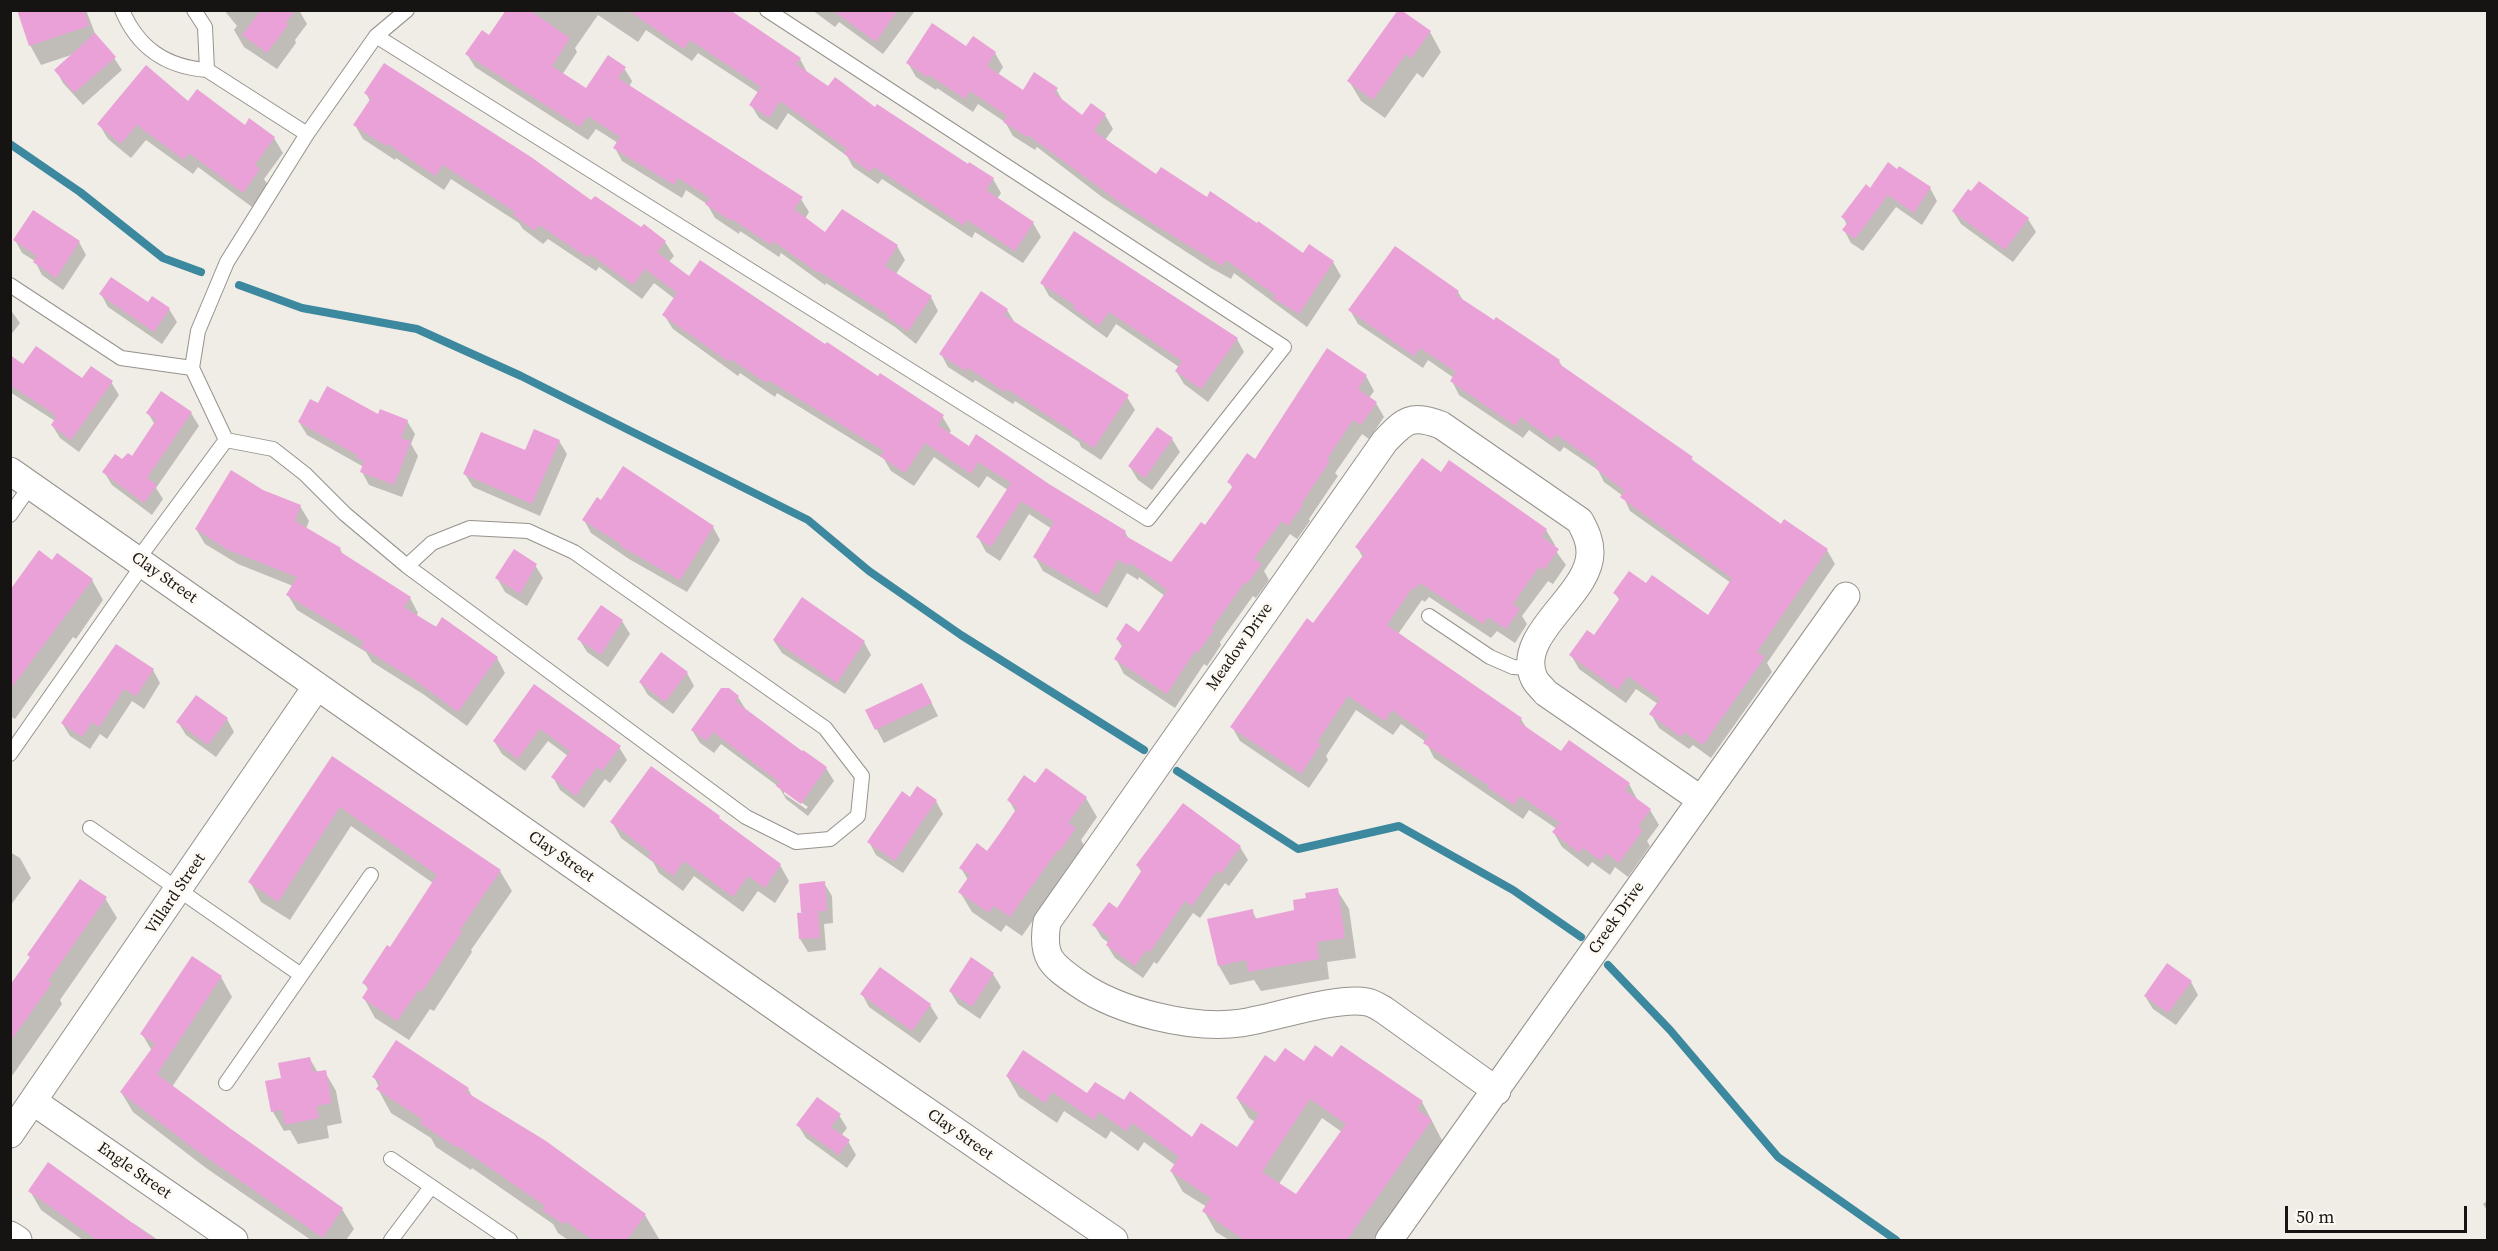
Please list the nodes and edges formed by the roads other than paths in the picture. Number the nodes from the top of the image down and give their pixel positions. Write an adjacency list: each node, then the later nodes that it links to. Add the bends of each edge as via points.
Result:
1 (122, 10): 6 (lane, via 130,28 150,49 170,63)
2 (195, 10): 6 (lane, via 205,27)
3 (407, 10): 5 (lane)
4 (767, 10): 5 (lane, via 1284,347 1148,519)
5 (376, 36): 7 (lane)
6 (207, 70): 7 (lane)
7 (308, 134): 9 (lane, via 227,262 198,331)
8 (10, 285): 9 (lane, via 121,358)
9 (192, 368): 10 (lane)
10 (226, 440): 13 (lane); 14 (lane, via 273,449)
11 (21, 478): 12 (lane); 13 (street, Clay Street)
12 (10, 515)
13 (141, 561): 18 (street, Clay Street); 19 (lane)
14 (407, 567): 14 (lane, via 746,817 796,842 830,839 858,816 862,776 825,728 574,552 528,531 470,528 432,543)
15 (1846, 596): 20 (street, Creek Drive)
16 (1429, 616): 17 (lane, via 1490,657 1513,667)
17 (1532, 668): 20 (street, via 1534,679 1546,693); 26 (street, Meadow Drive, via 1530,661 1538,639 1587,567 1588,537 1580,521 1440,425 1413,419 1402,423 1385,441 1047,922 1044,938 1047,956 1058,970 1086,990 1136,1011 1180,1023 1239,1023 1348,1001 1369,1002)
18 (317, 686): 23 (street, Villard Street); 36 (street, Clay Street)
19 (10, 754)
20 (1700, 799): 26 (street, Creek Drive)
21 (90, 828): 23 (lane)
22 (371, 875): 24 (lane)
23 (178, 890): 24 (lane); 27 (street, Villard Street)
24 (301, 975): 25 (lane)
25 (226, 1083)
26 (1497, 1091): 37 (street, Creek Drive)
27 (34, 1102): 28 (street, Villard Street); 33 (street, Engle Street)
28 (10, 1134)
29 (391, 1159): 30 (lane)
30 (430, 1187): 34 (lane); 35 (lane)
31 (10, 1235): 32 (street)
32 (18, 1240)
33 (234, 1240)
34 (391, 1240)
35 (510, 1240)
36 (1114, 1240)
37 (1389, 1240)

